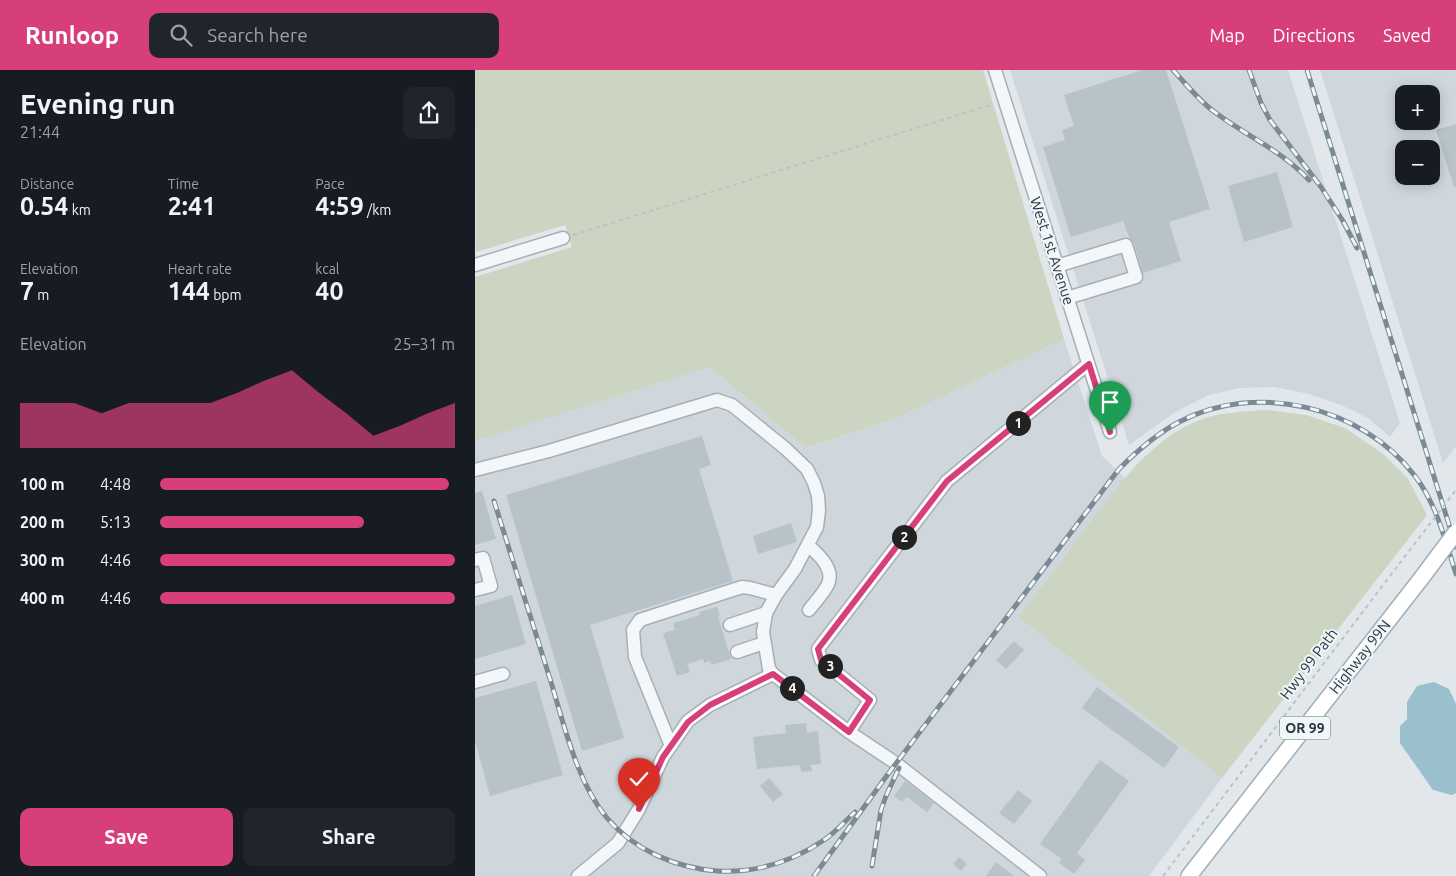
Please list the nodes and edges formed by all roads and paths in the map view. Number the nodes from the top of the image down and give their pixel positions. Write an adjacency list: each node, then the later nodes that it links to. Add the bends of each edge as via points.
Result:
1 (995, 70): 2 (street, West 1st Avenue)
2 (1004, 101): 3 (path); 5 (street, West 1st Avenue)
3 (563, 238): 4 (street)
4 (475, 265)
5 (1057, 266): 6 (street, West 1st Avenue); 6 (street, via 1126,245 1136,277)
6 (1067, 298): 7 (street, West 1st Avenue)
7 (1089, 364): 8 (street, West 1st Avenue); 24 (street, via 947,481 818,649 821,660 870,700)
8 (1110, 432)
9 (475, 470): 12 (street, via 717,400 732,405 807,469 818,496 819,510 817,528)
10 (1456, 490): 28 (path, Hwy 99 Path, bridge)
11 (1456, 532): 29 (main road, Highway 99N / OR 99, bridge)
12 (807, 545): 15 (street, via 795,569); 16 (street, via 820,556 828,569 829,583)
13 (475, 560): 14 (street, via 483,558 491,586)
14 (475, 590)
15 (775, 594): 17 (street); 25 (street, via 742,587 640,620 633,630 635,657)
16 (809, 610)
17 (766, 613): 18 (street); 19 (street)
18 (730, 625)
19 (764, 643): 20 (street); 22 (street)
20 (737, 652)
21 (503, 674): 23 (street)
22 (773, 674): 24 (street); 25 (street, via 710,705 688,722)
23 (475, 682)
24 (849, 732): 27 (street, via 900,766)
25 (671, 746): 26 (street, via 618,843)
26 (578, 876)
27 (1040, 876)
28 (1163, 876)
29 (1189, 876)

